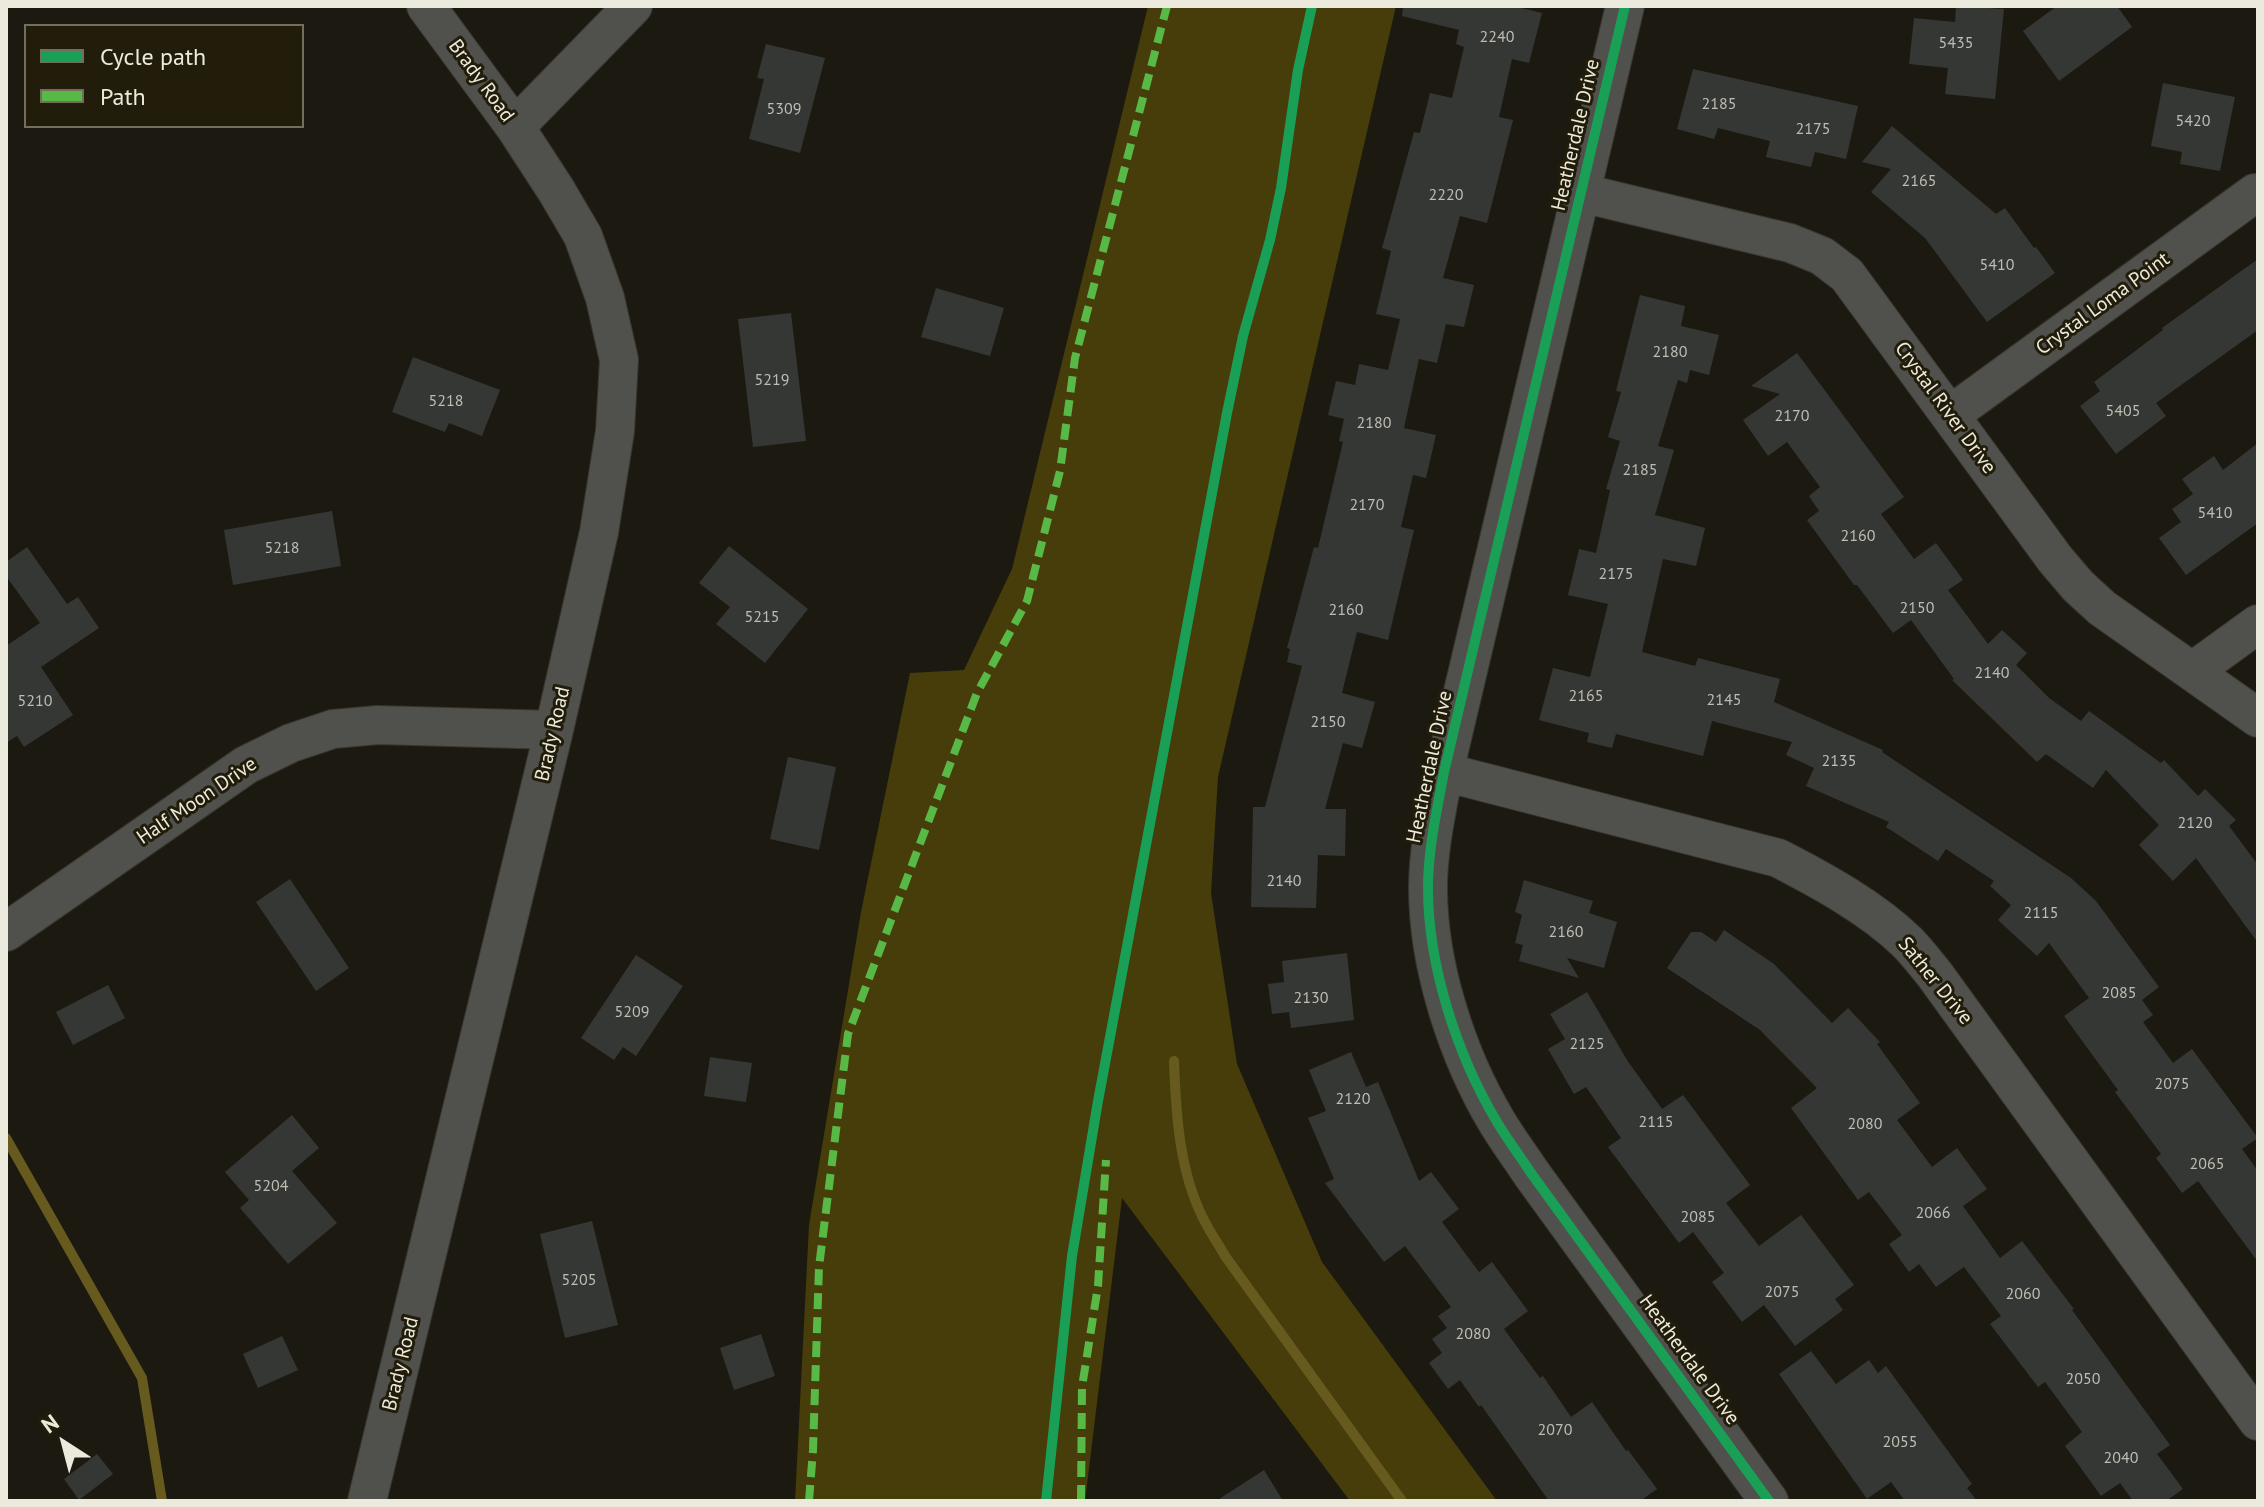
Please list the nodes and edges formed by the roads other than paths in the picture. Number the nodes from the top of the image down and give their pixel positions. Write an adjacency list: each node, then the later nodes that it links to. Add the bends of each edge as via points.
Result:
1 (426, 6): 4 (street, Brady Road)
2 (633, 6): 4 (street)
3 (1625, 6): 5 (street, Heatherdale Drive)
4 (515, 127): 11 (street, Brady Road, via 583,236 619,360 615,431 599,532)
5 (1582, 193): 7 (street, Crystal River Drive, via 1790,243 1822,256 1847,275); 12 (street, Heatherdale Drive)
6 (2255, 193): 7 (street, Crystal Loma Point)
7 (1950, 415): 9 (street, Crystal River Drive, via 2078,586)
8 (2258, 624): 9 (street)
9 (2193, 671): 10 (street, Crystal River Drive)
10 (2258, 718)
11 (554, 730): 13 (street, Half Moon Drive, via 378,725 333,729 291,743 246,765); 15 (street, Brady Road)
12 (1444, 772): 14 (street, Sather Drive, via 1778,858 1823,881 1906,941); 16 (street, Heatherdale Drive, via 1432,834 1431,936 1441,985 1476,1082 1531,1173)
13 (6, 932)
14 (2258, 1421)
15 (367, 1501)
16 (1769, 1501)

